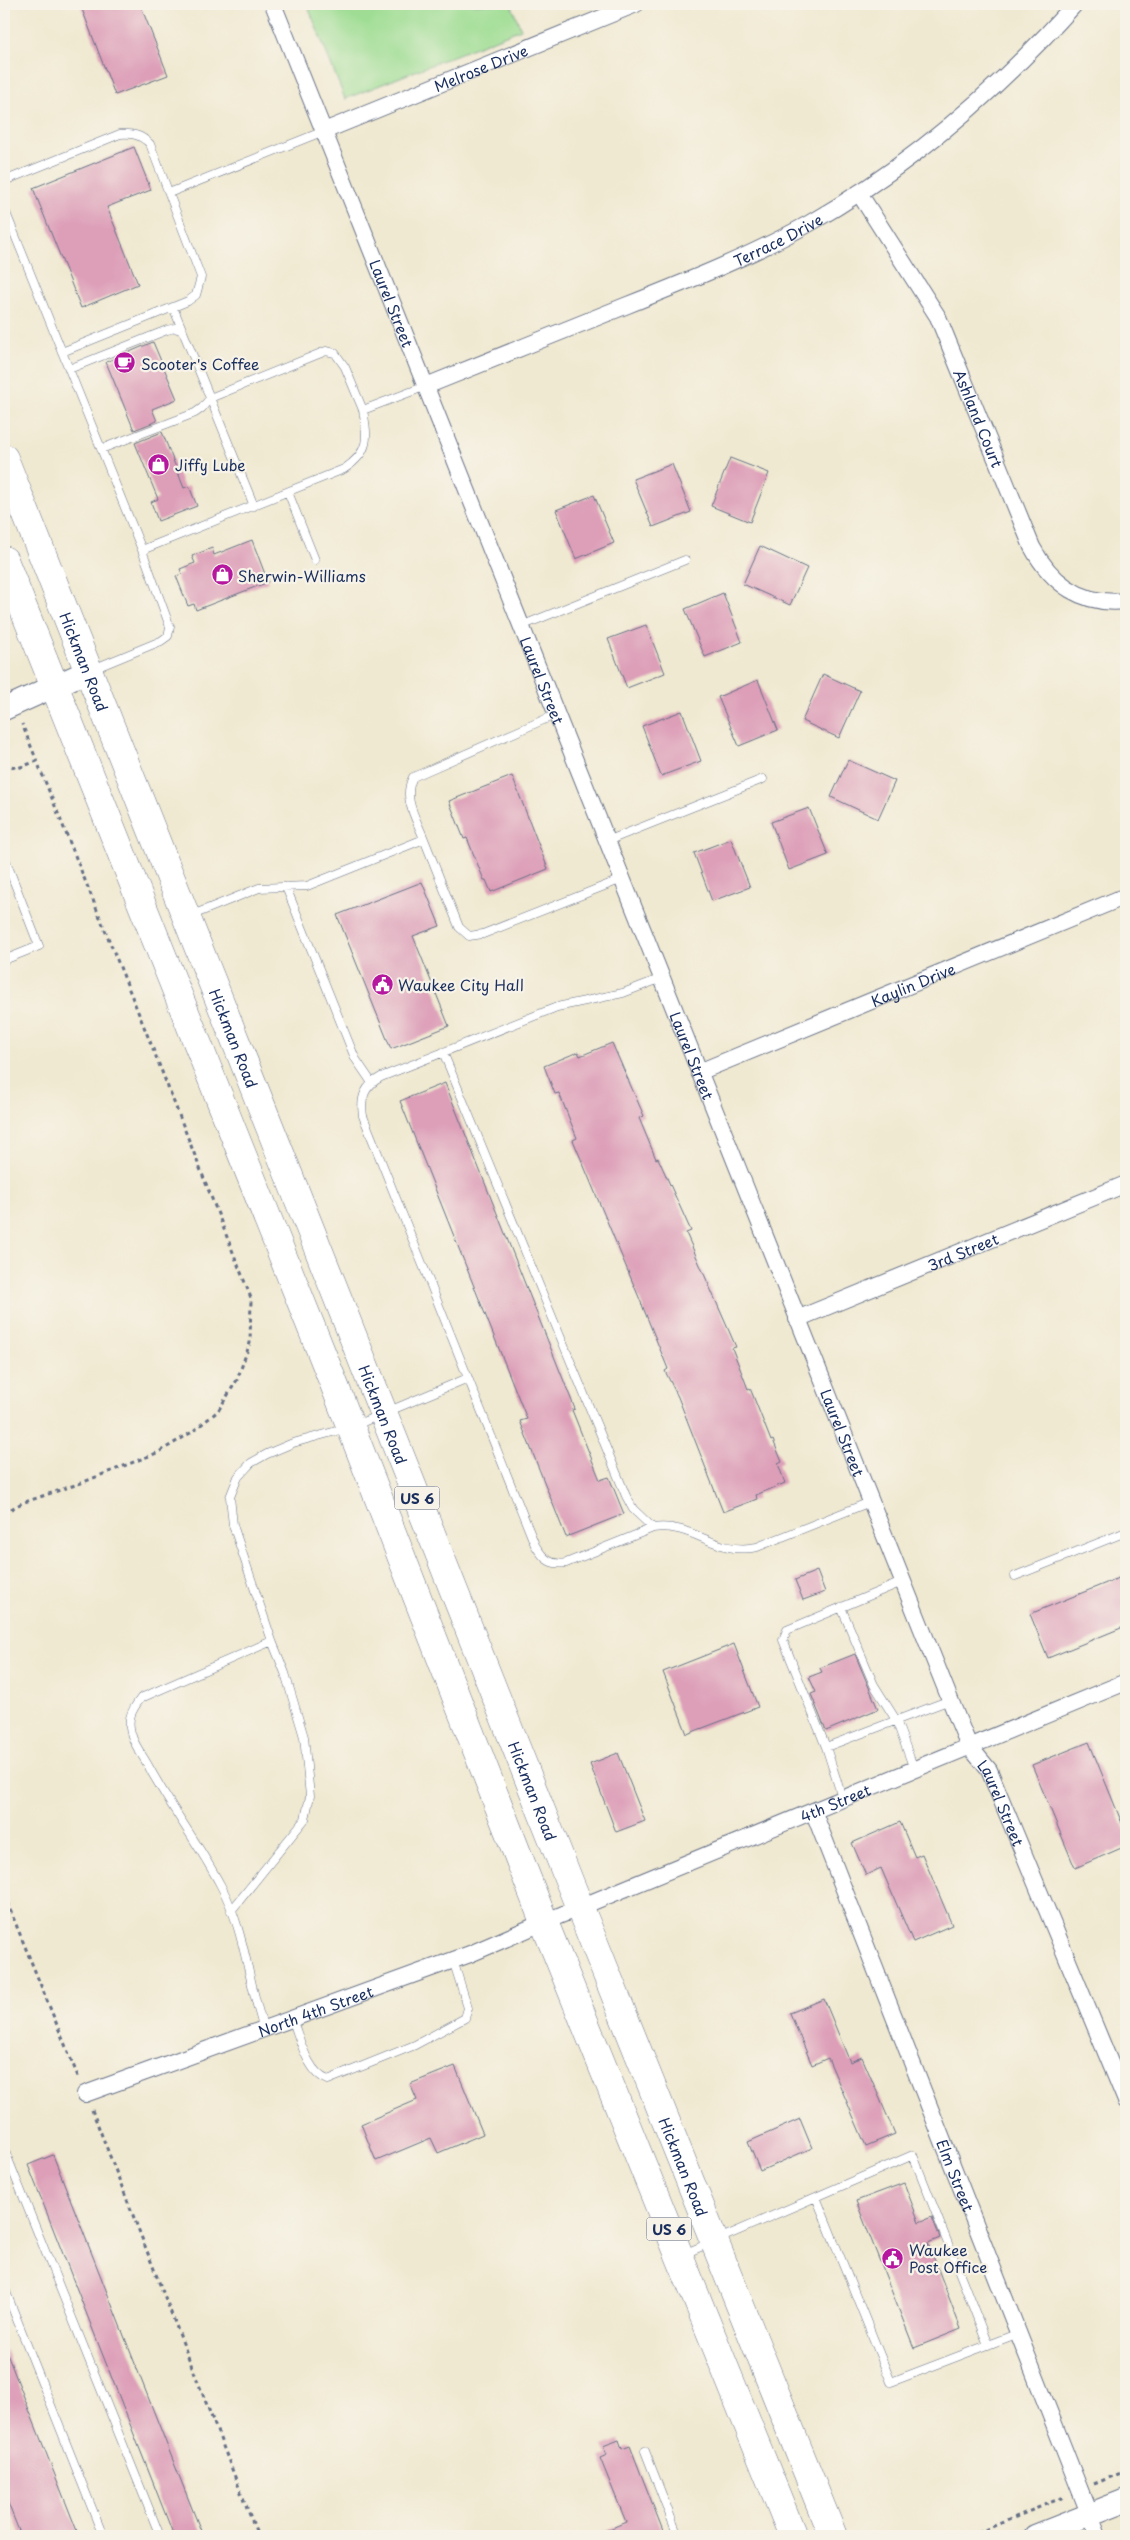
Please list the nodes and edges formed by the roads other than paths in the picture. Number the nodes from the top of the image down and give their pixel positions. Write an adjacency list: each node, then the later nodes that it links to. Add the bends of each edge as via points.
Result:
1 (273, 4): 4 (street, Laurel Street)
2 (636, 4): 4 (street, Melrose Drive)
3 (1076, 4): 7 (street, Terrace Drive, via 975,106 913,156)
4 (324, 131): 6 (lane); 13 (street, Laurel Street)
5 (4, 180): 6 (lane, via 120,134 132,133 150,144)
6 (169, 193): 9 (lane, via 201,277 196,295)
7 (859, 193): 13 (street, Terrace Drive, via 746,256); 24 (street, Ashland Court, via 938,317 1032,547 1042,564 1069,590 1090,599 1112,603)
8 (4, 208): 11 (lane)
9 (173, 307): 10 (lane); 11 (lane)
10 (183, 331): 12 (lane, via 176,328 167,330); 14 (lane)
11 (62, 352): 12 (lane)
12 (69, 369): 16 (lane)
13 (426, 386): 15 (lane); 25 (street, Laurel Street)
14 (210, 398): 15 (lane, via 326,351 335,353 345,367); 16 (lane, via 195,413); 19 (lane)
15 (363, 410): 18 (lane, via 366,443 359,459 344,469)
16 (101, 449): 20 (lane)
17 (4, 458): 26 (highway, Hickman Road / US 6)
18 (288, 492): 19 (lane); 22 (lane)
19 (254, 506): 20 (lane)
20 (142, 550): 26 (lane, via 170,626 168,636)
21 (4, 560): 27 (highway, US 6)
22 (315, 560)
23 (685, 560): 25 (lane)
24 (1126, 601)
25 (521, 626): 29 (street, Laurel Street)
26 (88, 671): 27 (street); 37 (highway, Hickman Road / US 6)
27 (55, 688): 28 (street); 47 (highway, US 6)
28 (9, 706)
29 (557, 714): 31 (lane, via 412,776 407,797); 32 (street, Laurel Street)
30 (763, 779): 32 (lane)
31 (424, 839): 34 (lane, via 459,927 470,936 483,934); 35 (lane, via 307,886)
32 (607, 841): 34 (street, Laurel Street)
33 (4, 856): 38 (lane, via 39,946)
34 (622, 879): 39 (street, Laurel Street)
35 (286, 887): 37 (lane, via 259,888); 42 (lane, via 355,1058)
36 (1126, 896): 41 (street, Kaylin Drive)
37 (186, 918): 46 (highway, Hickman Road / US 6)
38 (4, 960)
39 (662, 978): 40 (lane, via 623,993 557,1007); 41 (street, Laurel Street)
40 (444, 1052): 42 (lane); 49 (lane, via 626,1496 633,1509)
41 (699, 1072): 44 (street, Laurel Street)
42 (372, 1082): 45 (lane, via 360,1103 363,1116)
43 (1126, 1184): 44 (street, 3rd Street)
44 (797, 1319): 48 (street, Laurel Street)
45 (468, 1378): 46 (lane); 49 (lane, via 535,1545 548,1562 566,1563)
46 (383, 1412): 47 (lane); 63 (highway, Hickman Road / US 6)
47 (351, 1427): 54 (lane, via 293,1443 267,1454 238,1477 230,1497 233,1525); 65 (highway, US 6)
48 (870, 1502): 49 (lane, via 744,1550 715,1544 680,1529); 52 (street, Laurel Street)
49 (652, 1528)
50 (1126, 1532): 51 (lane)
51 (1016, 1576)
52 (902, 1582): 53 (lane); 56 (street, Laurel Street)
53 (841, 1607): 57 (lane, via 874,1685); 59 (lane, via 786,1630 783,1640)
54 (272, 1641): 64 (lane, via 304,1737 310,1796 308,1810 305,1819); 64 (lane, via 141,1698 128,1720 133,1739 222,1888)
55 (1126, 1682): 58 (street, 4th Street)
56 (950, 1700): 57 (lane); 58 (street, Laurel Street)
57 (896, 1720): 59 (lane); 60 (lane)
58 (969, 1746): 60 (street, 4th Street); 70 (street, Laurel Street, via 989,1770)
59 (826, 1747): 61 (lane)
60 (914, 1769): 61 (street, 4th Street)
61 (843, 1800): 62 (street, 4th Street)
62 (814, 1812): 63 (street, 4th Street); 76 (street, Elm Street)
63 (580, 1908): 65 (street, 4th Street); 73 (highway, Hickman Road / US 6)
64 (231, 1911): 68 (lane)
65 (544, 1922): 66 (street, North 4th Street); 74 (highway, US 6)
66 (453, 1960): 67 (street, North 4th Street); 67 (lane, via 468,2008 465,2018 415,2045 328,2080 310,2064)
67 (292, 2019): 68 (street, North 4th Street)
68 (264, 2029): 69 (street, North 4th Street)
69 (85, 2094)
70 (1126, 2101)
71 (4, 2149): 82 (lane)
72 (816, 2196): 73 (lane); 77 (lane, via 892,2382); 77 (lane, via 912,2155)
73 (714, 2242): 74 (lane); 85 (highway, Hickman Road / US 6)
74 (680, 2256): 84 (highway, US 6)
75 (4, 2287): 81 (lane)
76 (1019, 2333): 77 (lane); 80 (street, Elm Street)
77 (988, 2344)
78 (645, 2451): 83 (lane)
79 (1126, 2500): 80 (street)
80 (1090, 2515): 86 (street); 87 (street, Elm Street)
81 (103, 2536)
82 (160, 2536)
83 (678, 2536)
84 (792, 2536)
85 (833, 2536)
86 (1035, 2536)
87 (1098, 2536)

